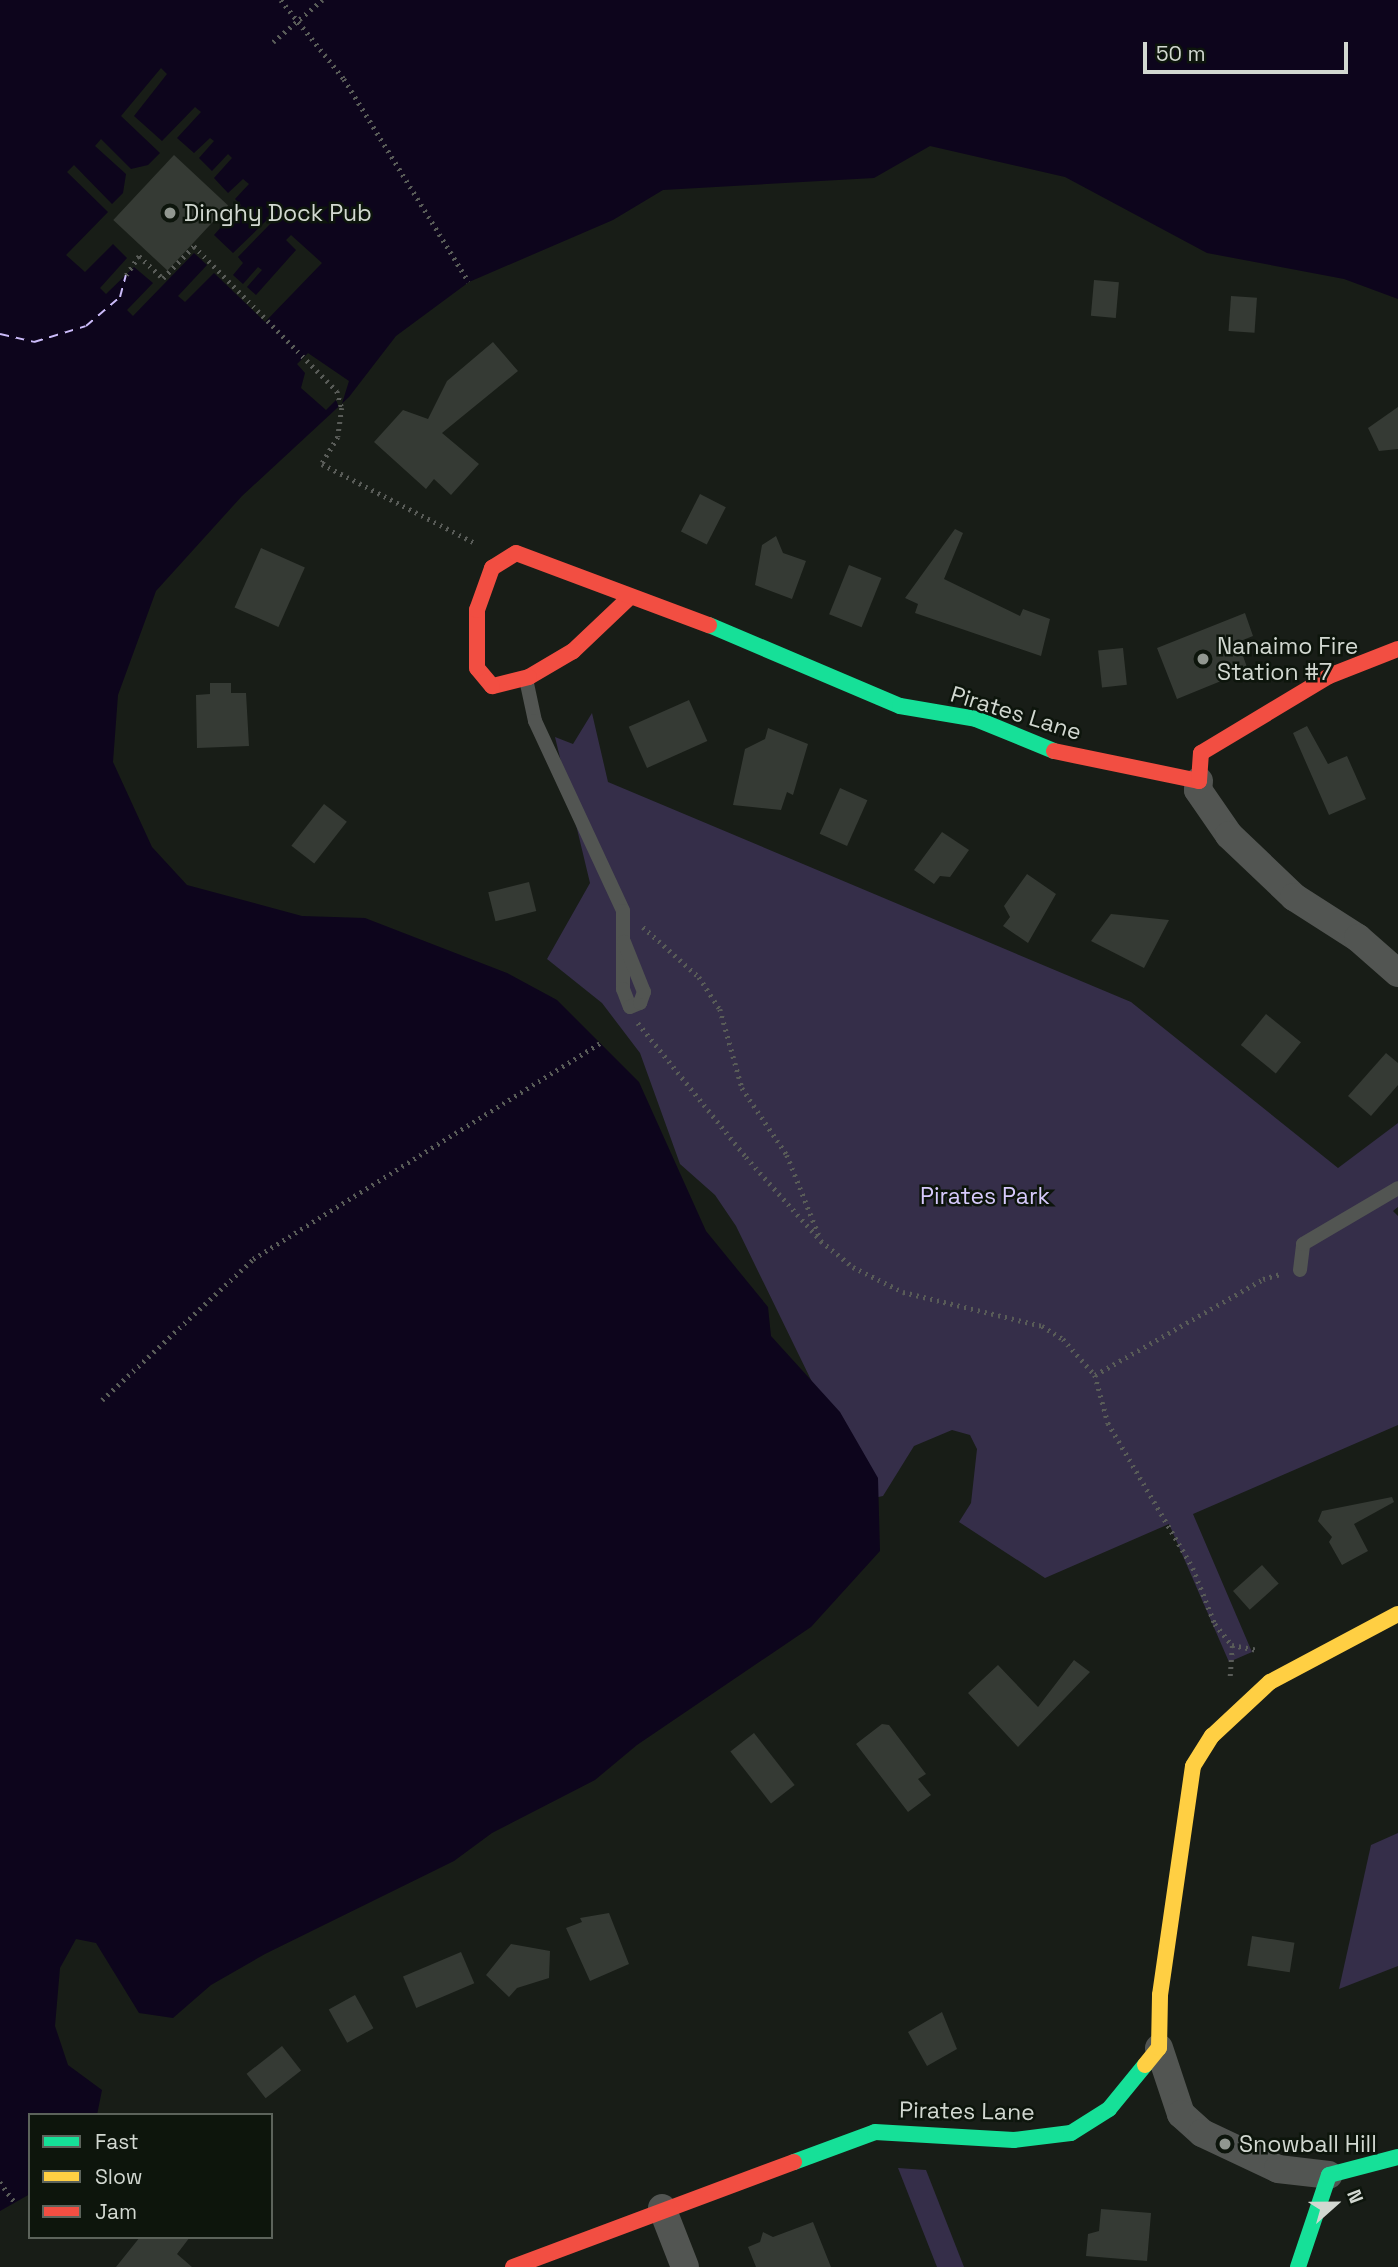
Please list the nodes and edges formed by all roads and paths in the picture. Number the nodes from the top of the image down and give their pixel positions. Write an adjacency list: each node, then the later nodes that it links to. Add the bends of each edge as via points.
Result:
1 (281, 0): 3 (path)
2 (322, 0): 3 (path)
3 (297, 25): 4 (path); 6 (path, via 344,79)
4 (273, 42)
5 (126, 275): 7 (path, via 139,256 163,278 194,246 337,391 342,408 338,437 322,464)
6 (469, 282)
7 (507, 558): 8 (street, Pirates Lane, via 516,552); 10 (street, via 492,568 477,610 477,668 492,686)
8 (630, 597): 10 (street, via 573,651); 11 (street, Pirates Lane, via 900,706 976,719 1045,749)
9 (1398, 649): 11 (street, via 1329,676 1201,753)
10 (526, 678): 12 (lane, via 534,720)
11 (1199, 781): 13 (street, via 1198,790 1229,835 1294,897 1358,938)
12 (623, 911): 14 (lane, via 623,989); 17 (path, via 699,977 720,1009 727,1051 742,1088 787,1155)
13 (1398, 974)
14 (630, 1007): 17 (path, via 654,1047)
15 (600, 1043): 20 (path, via 253,1259)
16 (1398, 1188): 18 (lane, via 1303,1244)
17 (821, 1241): 19 (path, via 853,1267 903,1292 1042,1326 1063,1339)
18 (1298, 1267): 19 (path)
19 (1095, 1376): 22 (path, via 1108,1423 1193,1568 1215,1624 1232,1645)
20 (102, 1400)
21 (1398, 1614): 23 (street, via 1270,1682 1212,1736 1193,1766 1160,1995)
22 (1265, 1652)
23 (1159, 2048): 25 (street, via 1181,2114 1202,2133 1278,2169); 28 (street, Pirates Lane, via 1109,2109 1071,2133 1014,2140 875,2132)
24 (1398, 2157): 25 (street)
25 (1329, 2175): 31 (street)
26 (0, 2182): 27 (path)
27 (15, 2203)
28 (662, 2208): 29 (street, Pirates Lane); 30 (street)
29 (513, 2267)
30 (685, 2267)
31 (1298, 2267)

